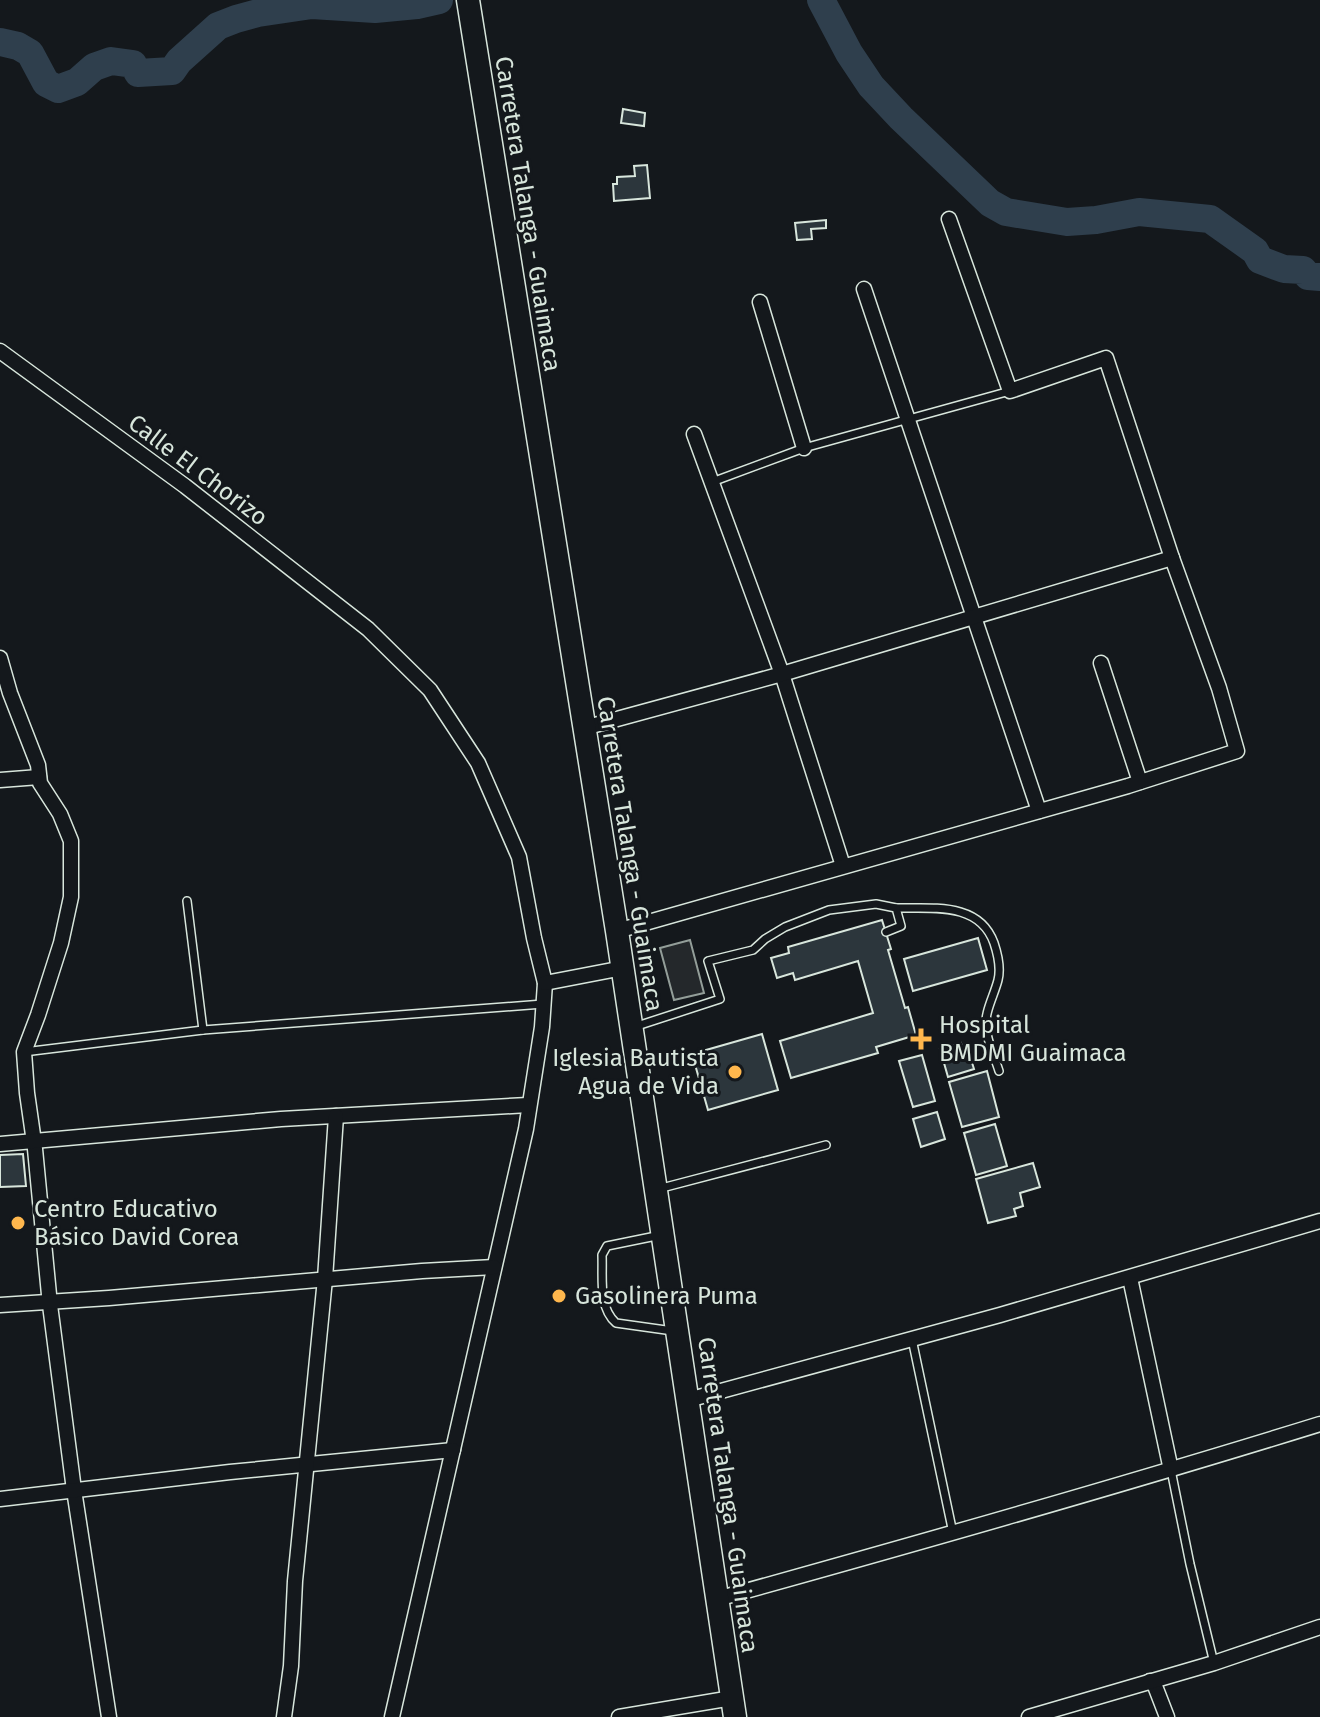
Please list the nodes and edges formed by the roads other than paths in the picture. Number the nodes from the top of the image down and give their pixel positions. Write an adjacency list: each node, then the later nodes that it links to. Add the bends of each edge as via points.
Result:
1 (468, 0): 16 (main road, Carretera Talanga - Guaimaca)
2 (949, 219): 6 (street)
3 (864, 289): 7 (street)
4 (760, 302): 9 (street)
5 (0, 351): 27 (street, Calle El Chorizo, via 368,629 430,690 478,763 519,857)
6 (1010, 391): 7 (lane); 11 (street, via 1106,358)
7 (907, 420): 9 (lane); 12 (street)
8 (694, 434): 10 (street)
9 (804, 448): 10 (lane)
10 (712, 482): 15 (street)
11 (1172, 558): 12 (street); 19 (street, via 1237,751)
12 (973, 616): 15 (street); 20 (street)
13 (0, 662): 17 (street)
14 (1101, 663): 19 (street)
15 (782, 674): 16 (street); 21 (street)
16 (584, 728): 24 (main road, Carretera Talanga - Guaimaca)
17 (39, 777): 18 (street); 31 (street, via 71,841 71,897)
18 (0, 780)
19 (1140, 782): 20 (street)
20 (1039, 811): 21 (street)
21 (843, 866): 24 (street)
22 (187, 901): 30 (lane)
23 (896, 908): 25 (lane, via 901,926); 29 (lane, via 876,904 829,910 785,927 753,950 708,961 720,999); 32 (lane, via 955,910 974,916 992,938 999,977 986,1027)
24 (617, 931): 26 (main road, Carretera Talanga - Guaimaca)
25 (886, 932)
26 (623, 968): 27 (street); 29 (main road, Carretera Talanga - Guaimaca)
27 (545, 983): 28 (street, Calle El Chorizo)
28 (543, 1004): 30 (lane); 33 (street, Calle El Chorizo)
29 (632, 1028): 38 (main road, Carretera Talanga - Guaimaca)
30 (203, 1030): 31 (lane)
31 (24, 1052): 35 (street)
32 (999, 1071)
33 (528, 1105): 34 (street); 41 (street, Calle El Chorizo)
34 (336, 1116): 35 (street); 43 (street)
35 (34, 1141): 36 (street); 44 (street)
36 (0, 1144)
37 (826, 1145): 38 (lane)
38 (656, 1190): 40 (main road, Carretera Talanga - Guaimaca)
39 (1320, 1221): 42 (street)
40 (663, 1234): 46 (main road, Carretera Talanga - Guaimaca); 46 (lane, via 604,1249 604,1307 616,1323)
41 (494, 1267): 43 (street); 50 (street, Calle El Chorizo)
42 (1130, 1278): 47 (street); 52 (street)
43 (325, 1279): 44 (street); 51 (street)
44 (49, 1300): 45 (street); 53 (street)
45 (0, 1305)
46 (678, 1332): 48 (main road, Carretera Talanga - Guaimaca)
47 (912, 1339): 48 (street); 55 (lane)
48 (688, 1400): 56 (main road, Carretera Talanga - Guaimaca)
49 (1320, 1424): 52 (street)
50 (453, 1450): 51 (street); 63 (street, Calle El Chorizo)
51 (307, 1464): 53 (street); 62 (street)
52 (1171, 1470): 55 (street); 58 (lane)
53 (74, 1490): 54 (street); 61 (street)
54 (0, 1499)
55 (953, 1533): 56 (street)
56 (717, 1599): 60 (main road, Carretera Talanga - Guaimaca)
57 (1320, 1627): 58 (street)
58 (1214, 1663): 59 (street)
59 (1150, 1681): 65 (street); 66 (street)
60 (734, 1708): 64 (street)
61 (109, 1717)
62 (284, 1717)
63 (392, 1717)
64 (619, 1717)
65 (1029, 1717)
66 (1167, 1717)

